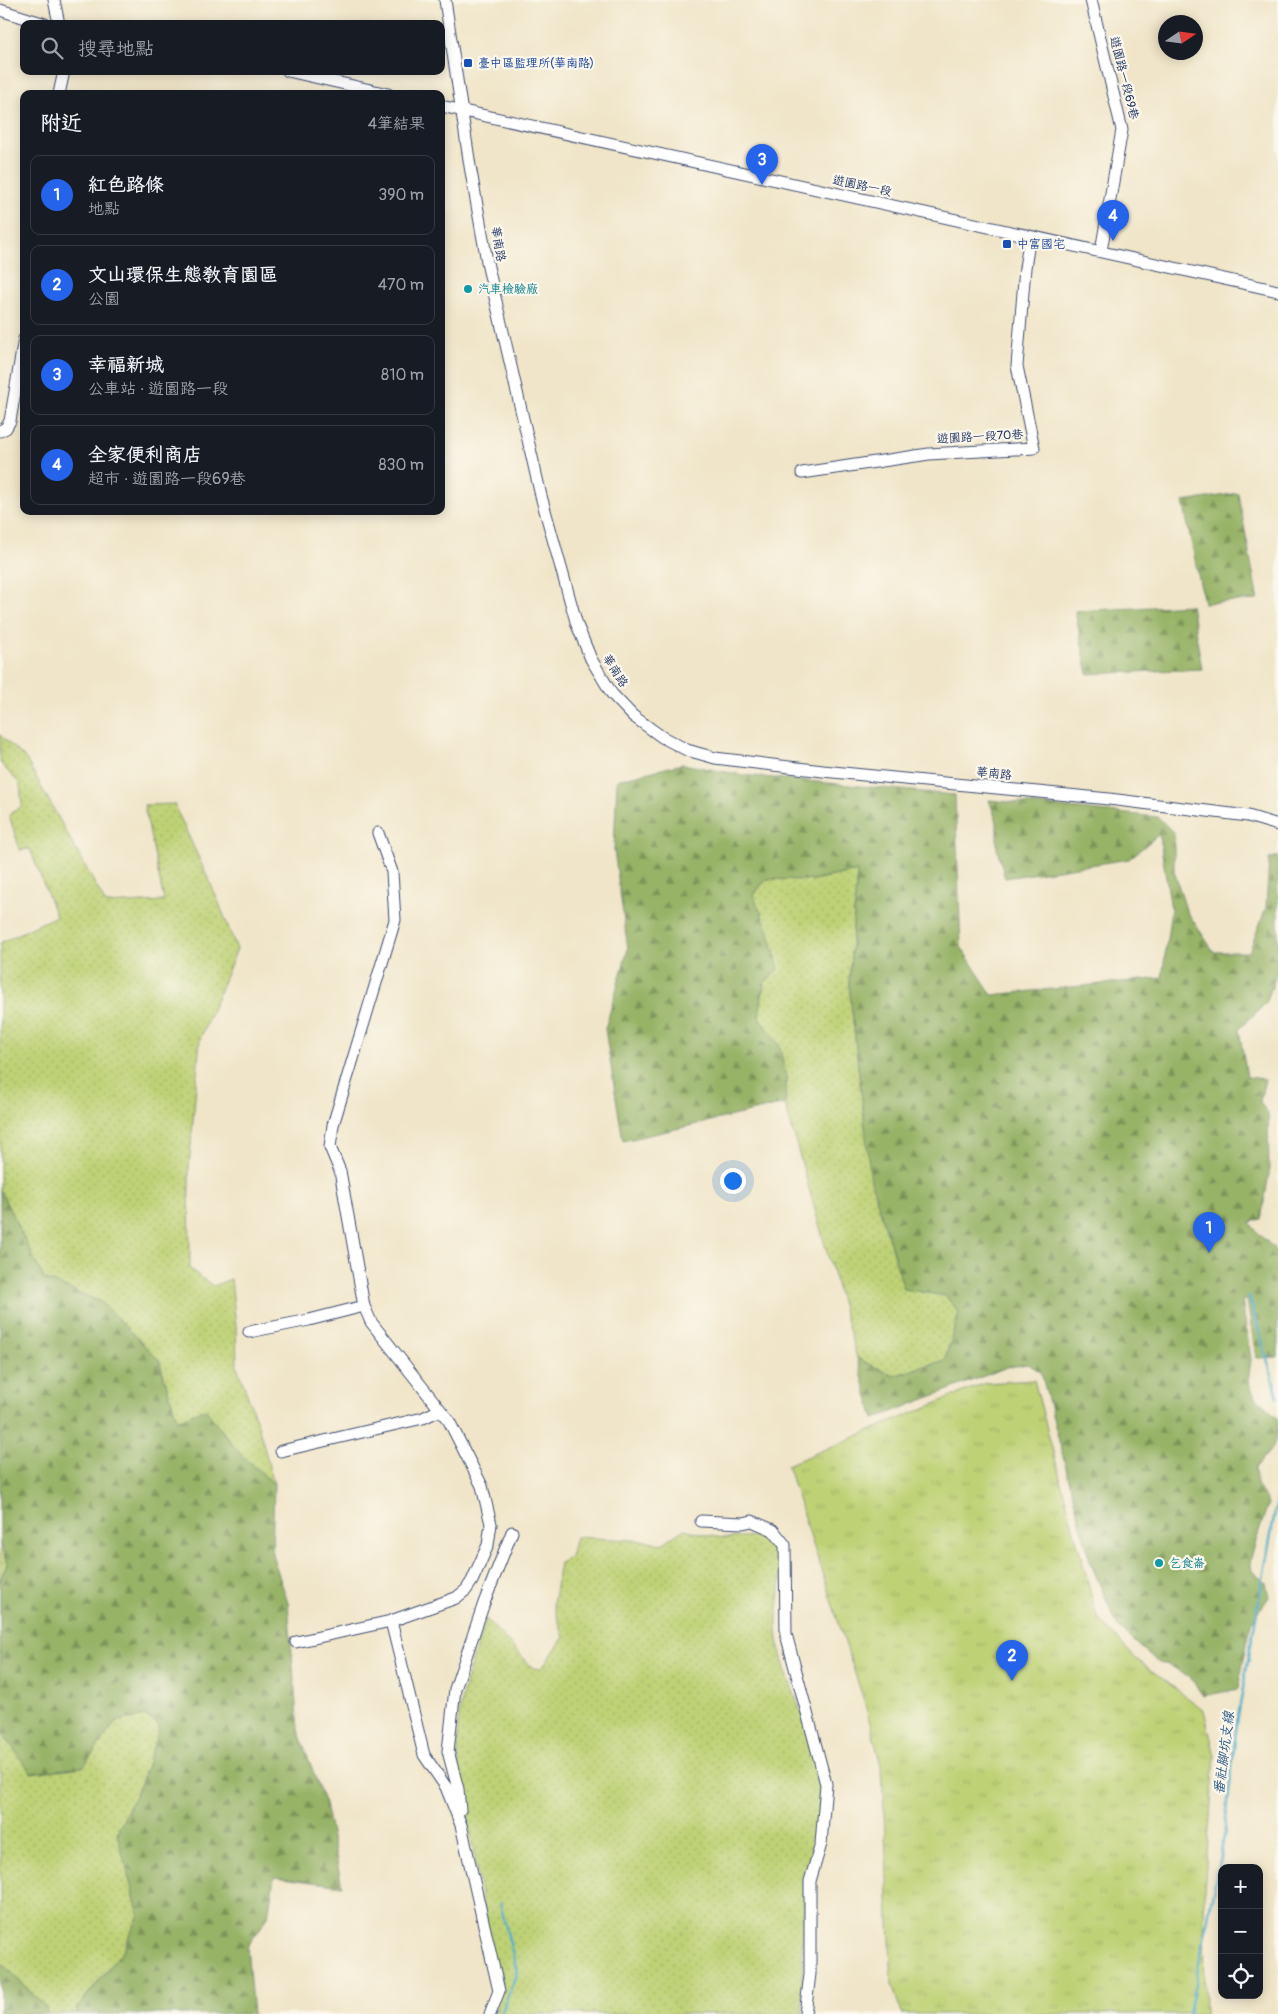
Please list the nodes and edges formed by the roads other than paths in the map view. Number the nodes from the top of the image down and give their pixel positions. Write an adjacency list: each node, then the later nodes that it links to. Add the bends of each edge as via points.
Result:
1 (54, 0): 6 (street)
2 (445, 0): 12 (street, 華南路)
3 (1091, 0): 14 (street, 遊園路一段69巷, via 1122,130)
4 (0, 10): 5 (street)
5 (32, 20)
6 (58, 20)
7 (63, 75): 9 (street)
8 (305, 75): 10 (street)
9 (60, 90)
10 (371, 90)
11 (445, 107): 12 (street, 遊園路一段)
12 (462, 111): 13 (street, 遊園路一段); 19 (street, 華南路, via 488,267 541,496 577,625 591,659 612,694 633,716 687,750 715,758 1109,798 1248,816)
13 (1026, 235): 14 (street, 遊園路一段); 18 (street, 遊園路一段70巷, via 1029,242 1017,366 1034,448 928,454)
14 (1101, 251): 15 (street, 遊園路一段)
15 (1278, 291)
16 (20, 364): 17 (street, via 12,414 6,428)
17 (0, 431)
18 (802, 473)
19 (1274, 823)
20 (378, 833): 21 (street, via 392,872 395,920 333,1125 330,1148 340,1171)
21 (364, 1306): 22 (street); 23 (street, via 372,1322)
22 (249, 1332)
23 (440, 1410): 24 (street, via 423,1418); 27 (street, via 449,1421 482,1486 491,1524 488,1545 466,1590 456,1598)
24 (281, 1451)
25 (701, 1522): 31 (street, via 752,1521 773,1530 785,1545 786,1634 826,1784 822,1844 810,1881 810,1974)
26 (512, 1532): 29 (street, via 455,1688 448,1751 458,1789)
27 (391, 1621): 28 (street); 29 (street, via 424,1756 446,1788)
28 (296, 1642)
29 (461, 1825): 30 (street, via 499,1991)
30 (490, 2014)
31 (805, 2014)

